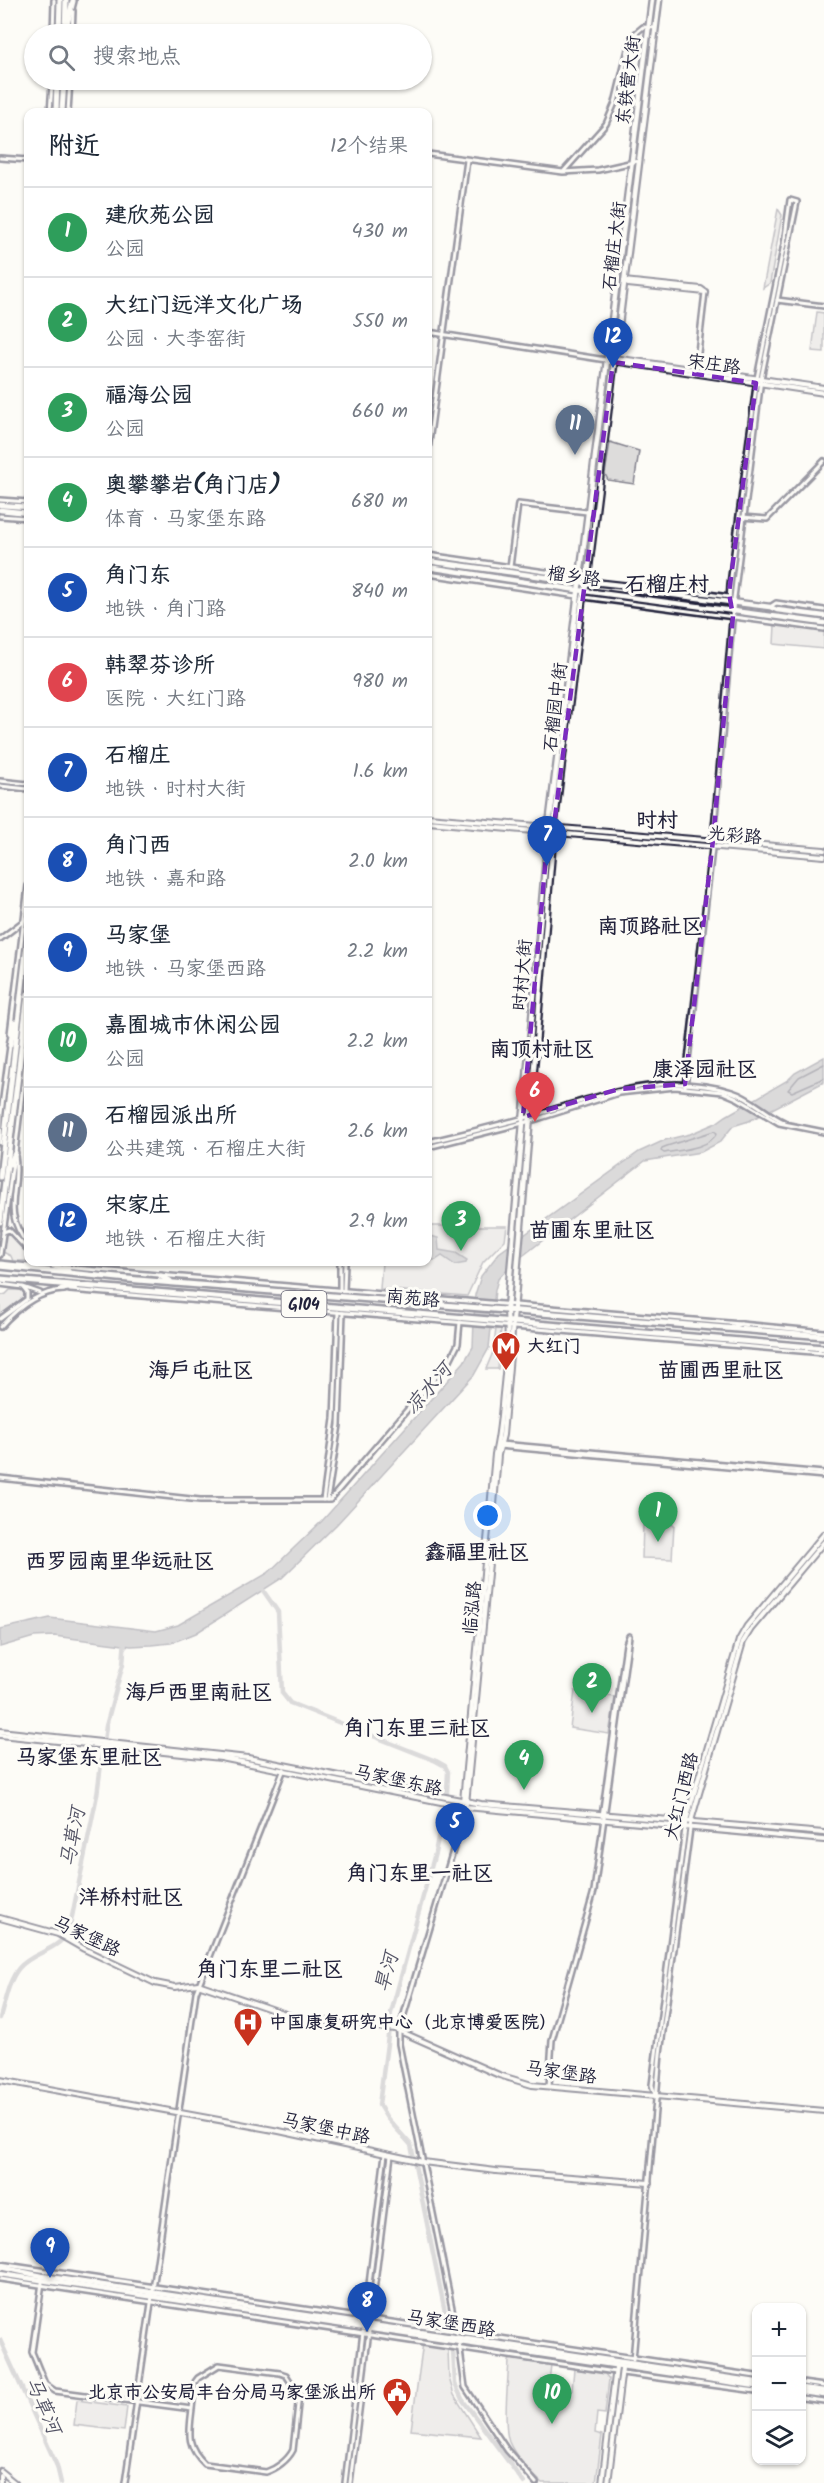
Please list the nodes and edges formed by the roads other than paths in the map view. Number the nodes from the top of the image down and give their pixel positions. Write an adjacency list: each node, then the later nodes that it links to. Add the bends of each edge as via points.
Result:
1 (54, 0): 7 (street)
2 (60, 0): 8 (highway)
3 (66, 0): 9 (highway)
4 (652, 0): 12 (main road, 东铁营大街)
5 (659, 0): 13 (main road, 东铁营大街)
6 (73, 1): 10 (highway); 11 (street)
7 (53, 24)
8 (59, 24)
9 (65, 24)
10 (67, 24)
11 (72, 24)
12 (648, 27): 13 (street); 27 (main road, 东铁营大街); 28 (street, via 640,28 631,37 606,124)
13 (655, 28): 26 (main road, 东铁营大街)
14 (51, 90): 18 (street)
15 (57, 90): 19 (highway)
16 (63, 90): 20 (highway)
17 (69, 90): 21 (street)
18 (50, 108)
19 (56, 108)
20 (62, 108)
21 (68, 108)
22 (432, 155): 25 (street)
23 (0, 158): 24 (street)
24 (24, 160)
25 (466, 160): 28 (street); 34 (street)
26 (638, 161): 27 (street); 29 (main road, 石榴庄大街)
27 (630, 163): 28 (street); 35 (main road, 石榴庄大街)
28 (563, 172)
29 (623, 281): 30 (main road); 30 (main road); 36 (main road, 石榴庄大街)
30 (705, 292): 37 (street)
31 (774, 300): 31 (street, via 797,202 790,200); 32 (street); 38 (street)
32 (824, 306)
33 (432, 334): 34 (street, 宋庄路)
34 (443, 335): 35 (street, 宋庄路); 41 (street)
35 (607, 358): 36 (main road, 宋庄路); 48 (main road, 石榴庄大街)
36 (614, 360): 37 (main road, 宋庄路); 59 (main road, 石榴庄大街)
37 (696, 372): 38 (main road, 宋庄路)
38 (759, 381): 39 (main road, 宋庄路); 40 (main road, 宋庄路); 51 (street)
39 (824, 388)
40 (824, 393)
41 (432, 419)
42 (824, 461): 51 (street, via 767,519)
43 (0, 500): 44 (street)
44 (24, 502)
45 (0, 505): 46 (main road)
46 (24, 507)
47 (0, 510): 49 (main road)
48 (587, 512): 55 (street, via 518,504); 58 (main road, 石榴庄大街)
49 (24, 513)
50 (0, 516): 52 (street)
51 (742, 517): 62 (street)
52 (24, 518)
53 (432, 556): 55 (street, 榴乡路)
54 (432, 561): 58 (main road, 榴乡路)
55 (510, 567): 58 (street, 榴乡路)
56 (432, 568): 60 (main road, 榴乡路)
57 (432, 575): 60 (street, 榴乡路)
58 (579, 579): 59 (main road, 榴乡路); 60 (main road, 石榴园中街)
59 (587, 580): 61 (main road, 石榴园中街); 62 (main road, 榴乡路, via 642,591)
60 (577, 593): 61 (main road, 榴乡路); 74 (main road, 石榴园中街)
61 (584, 594): 65 (main road, 榴乡路); 74 (main road, 石榴园中街)
62 (731, 600): 63 (main road, 榴乡路); 65 (street)
63 (770, 607): 64 (street, 榴乡路, via 776,603); 66 (main road, 榴乡路)
64 (824, 610)
65 (733, 613): 67 (street, 榴乡路); 67 (main road, 榴乡路); 75 (street)
66 (824, 616)
67 (824, 625)
68 (0, 781): 69 (street)
69 (24, 784)
70 (0, 786): 71 (street)
71 (24, 789)
72 (432, 817): 74 (main road, 光彩路)
73 (432, 822): 74 (main road, 光彩路)
74 (551, 830): 75 (main road, 光彩路); 76 (main road, 光彩路); 90 (main road, 时村大街); 91 (main road, 时村大街)
75 (713, 840): 76 (street); 77 (main road, 光彩路)
76 (712, 846): 78 (main road, 光彩路); 87 (street)
77 (824, 850)
78 (824, 856)
79 (24, 921): 81 (street)
80 (24, 928): 85 (street)
81 (0, 939)
82 (24, 970): 83 (highway)
83 (19, 1012): 85 (highway); 98 (highway)
84 (24, 1029): 99 (highway)
85 (10, 1045): 88 (street)
86 (24, 1076): 97 (street)
87 (685, 1086): 90 (street, via 619,1093); 92 (street, via 723,1092 769,1119); 92 (street, via 723,1089 747,1098)
88 (1, 1113): 89 (street); 93 (street)
89 (0, 1118)
90 (531, 1118): 91 (street); 129 (main road, 时村大街, via 519,1273)
91 (523, 1120): 96 (street); 129 (main road, 时村大街, via 509,1282)
92 (787, 1124): 94 (street)
93 (2, 1131): 95 (street); 98 (highway)
94 (824, 1132)
95 (0, 1143)
96 (432, 1143)
97 (15, 1153): 99 (highway); 102 (street); 103 (street, via 12,1213)
98 (2, 1160): 100 (highway)
99 (6, 1174): 101 (highway)
100 (0, 1177)
101 (0, 1222)
102 (3, 1232): 104 (street, via 14,1232); 105 (street)
103 (24, 1236)
104 (24, 1245)
105 (0, 1255)
106 (4, 1265): 107 (street); 111 (highway, 南苑路 / G104)
107 (24, 1266)
108 (54, 1266): 111 (highway); 112 (street)
109 (340, 1266): 124 (street)
110 (345, 1266): 124 (street)
111 (78, 1274): 115 (highway, 南苑路 / G104)
112 (161, 1276): 114 (street); 115 (highway)
113 (0, 1279): 117 (highway, 南苑路 / G104)
114 (212, 1280): 118 (highway); 121 (street)
115 (172, 1282): 118 (highway, 南苑路 / G104)
116 (0, 1284): 119 (street)
117 (25, 1284): 119 (street); 119 (street); 120 (highway, 南苑路 / G104); 126 (street); 133 (street, via 27,1299)
118 (196, 1284): 125 (highway, 南苑路 / G104)
119 (9, 1285)
120 (82, 1285): 123 (highway); 132 (highway, 南苑路 / G104)
121 (283, 1286): 122 (street); 125 (highway)
122 (306, 1288): 124 (street); 127 (highway)
123 (62, 1289): 126 (street); 130 (street)
124 (342, 1291): 128 (street)
125 (292, 1292): 127 (highway, 南苑路 / G104)
126 (42, 1293): 140 (street)
127 (314, 1293): 128 (highway, 南苑路 / G104)
128 (424, 1300): 129 (highway, 南苑路 / G104)
129 (511, 1307): 136 (highway, 南苑路 / G104); 138 (main road, 临泓路); 139 (street)
130 (338, 1312): 131 (street); 150 (street, via 334,1419)
131 (343, 1313): 134 (street); 150 (street, via 339,1425)
132 (431, 1315): 134 (highway); 135 (highway, 南苑路 / G104)
133 (0, 1319)
134 (439, 1320): 135 (street)
135 (456, 1320): 138 (highway, 南苑路 / G104); 150 (street, via 458,1344 445,1367 330,1500)
136 (641, 1320): 137 (highway, 南苑路 / G104); 142 (highway)
137 (658, 1321): 141 (highway, 南苑路 / G104); 143 (highway)
138 (511, 1324): 142 (highway, 南苑路 / G104); 146 (street); 147 (main road, 临泓路)
139 (741, 1324): 141 (street); 144 (street)
140 (0, 1327)
141 (733, 1327): 144 (highway, 南苑路 / G104)
142 (640, 1333): 143 (highway, 南苑路 / G104)
143 (657, 1334): 145 (highway, 南苑路 / G104)
144 (824, 1334)
145 (824, 1348)
146 (824, 1353)
147 (500, 1445): 148 (street); 155 (main road, 临泓路)
148 (824, 1474)
149 (0, 1478): 150 (street, via 200,1500)
150 (325, 1500)
151 (824, 1534): 157 (main road, 大红门西路, via 739,1640)
152 (824, 1542): 157 (main road, 大红门西路, via 743,1642)
153 (0, 1733): 154 (main road, 马家堡东路)
154 (284, 1767): 155 (main road, 马家堡东路); 155 (main road, 马家堡东路, via 438,1802); 163 (street)
155 (465, 1803): 156 (main road, 马家堡东路); 164 (street)
156 (603, 1817): 156 (street, via 629,1636 626,1644); 157 (main road, 马家堡东路); 158 (main road, 马家堡东路); 166 (street, via 594,1891 552,2040)
157 (688, 1821): 158 (street, 大红门西路); 159 (street, 大红门西路); 160 (main road, 马家堡东路)
158 (684, 1827): 159 (main road, 马家堡东路); 167 (street, 大红门西路, via 652,2085)
159 (690, 1828): 161 (main road, 马家堡东路); 167 (street, 大红门西路)
160 (824, 1833)
161 (824, 1840)
162 (0, 1918): 163 (main road, 马家堡路, via 58,1934 155,1983 175,1987)
163 (198, 1984): 164 (main road, 马家堡路, via 297,2018); 169 (street)
164 (397, 2030): 166 (main road, 马家堡路, via 499,2075); 172 (street)
165 (0, 2080): 169 (main road, 马家堡中路)
166 (549, 2086): 167 (main road, 马家堡路)
167 (656, 2097): 168 (main road, 马家堡路); 173 (street)
168 (824, 2111)
169 (179, 2113): 170 (main road, 马家堡中路); 178 (street)
170 (385, 2154): 171 (main road, 马家堡中路); 179 (street)
171 (391, 2156): 172 (main road, 马家堡中路); 179 (street)
172 (422, 2162): 173 (main road, 马家堡中路); 182 (street)
173 (650, 2183): 183 (street)
174 (0, 2266): 178 (main road, 马家堡西路)
175 (0, 2274): 177 (main road, 马家堡西路)
176 (0, 2279): 177 (street, 马家堡西路)
177 (42, 2283): 178 (main road, 马家堡西路); 196 (street, via 32,2352 45,2384 55,2391)
178 (152, 2294): 179 (main road, 马家堡西路); 180 (main road, 马家堡西路); 196 (street)
179 (367, 2320): 180 (street); 181 (main road, 马家堡西路)
180 (365, 2332): 181 (main road, 马家堡西路); 203 (street); 204 (street)
181 (445, 2338): 182 (main road, 马家堡西路); 182 (street, 马家堡西路)
182 (457, 2340): 183 (street, 马家堡西路); 184 (main road, 马家堡西路); 185 (main road, 马家堡西路); 205 (street, via 465,2387 507,2450)
183 (633, 2358): 184 (street); 187 (street, 马家堡西路)
184 (632, 2364): 188 (main road, 马家堡西路)
185 (615, 2370): 186 (main road, 马家堡西路); 206 (main road)
186 (622, 2371): 190 (main road, 马家堡西路); 192 (street, 马家堡西路); 207 (main road)
187 (752, 2375)
188 (752, 2383)
189 (806, 2383): 191 (street)
190 (752, 2384)
191 (824, 2386)
192 (752, 2390)
193 (806, 2391): 194 (main road)
194 (824, 2393)
195 (806, 2399): 197 (street)
196 (138, 2401): 198 (street); 202 (street)
197 (824, 2401)
198 (192, 2409): 198 (street, via 189,2441 206,2464 266,2472 290,2456 299,2395 286,2375 219,2365 198,2378)
199 (0, 2474): 200 (main road); 201 (main road)
200 (0, 2483)
201 (15, 2483)
202 (125, 2483)
203 (345, 2483)
204 (350, 2483)
205 (536, 2483)
206 (602, 2483)
207 (608, 2483)

